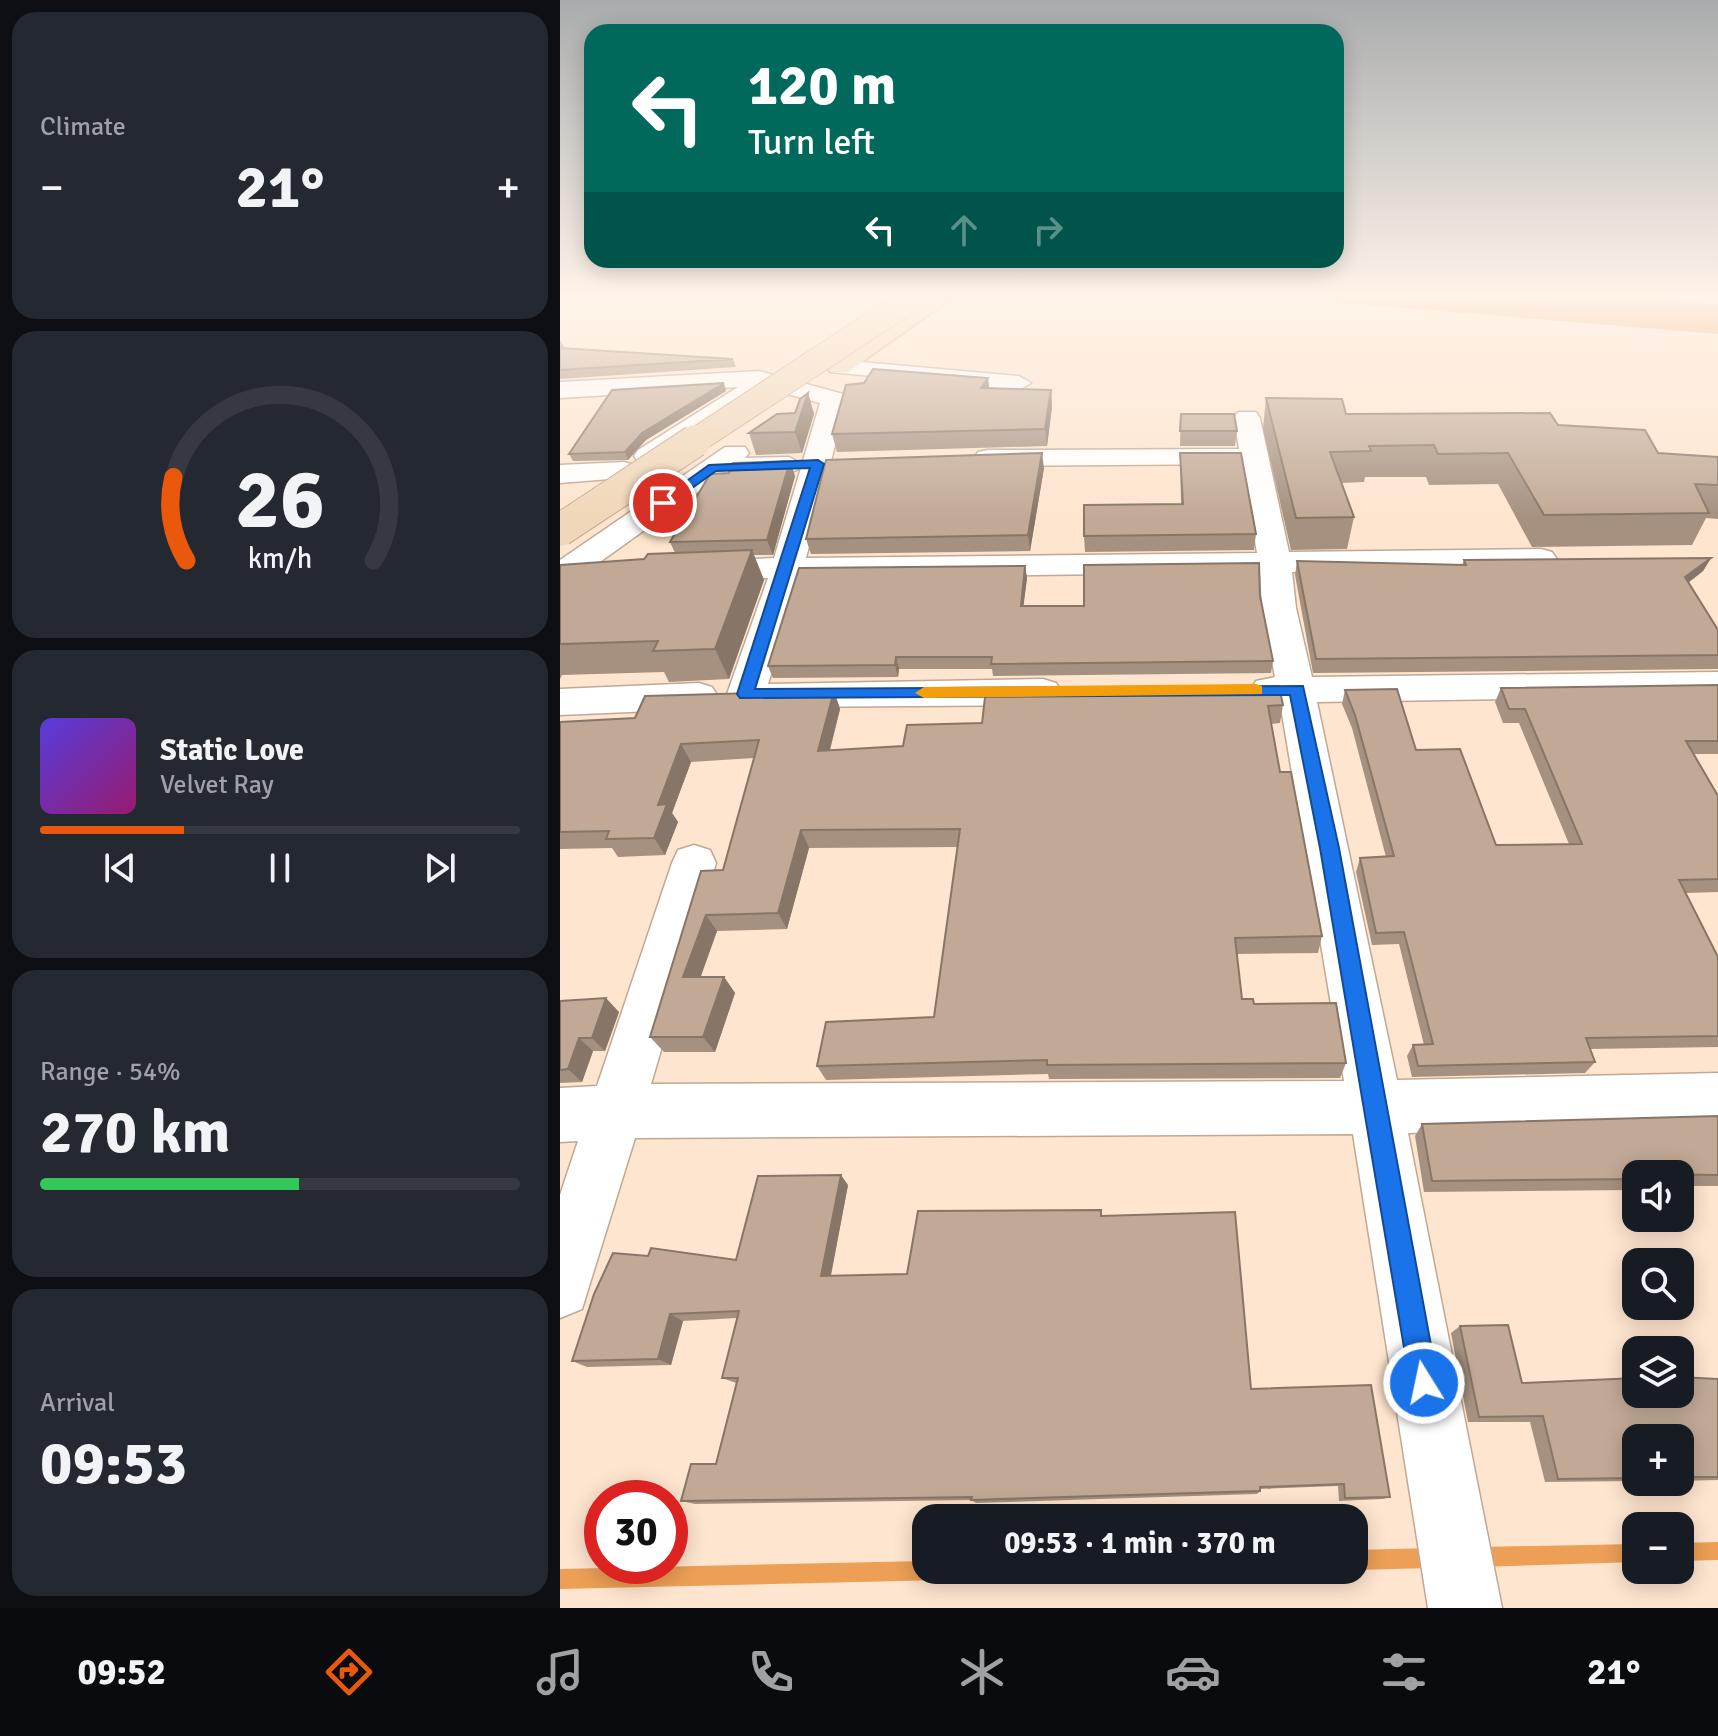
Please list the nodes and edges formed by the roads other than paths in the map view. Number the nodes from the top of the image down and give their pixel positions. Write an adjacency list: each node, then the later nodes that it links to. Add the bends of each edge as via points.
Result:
1 (806, 368): 19 (street, bridge)
2 (838, 368): 22 (street)
3 (851, 368): 5 (street)
4 (768, 378): 6 (street); 7 (street); 16 (street)
5 (1019, 383)
6 (560, 390)
7 (822, 393): 8 (street); 14 (street, via 834,399)
8 (795, 412)
9 (1247, 418): 11 (street)
10 (760, 436): 15 (street)
11 (1254, 457): 12 (street); 21 (street)
12 (967, 458)
13 (848, 463): 14 (street)
14 (818, 464): 15 (street); 23 (street)
15 (713, 468): 22 (street)
16 (624, 471): 17 (street); 18 (street)
17 (560, 474)
18 (560, 513)
19 (560, 530)
20 (1575, 559): 21 (street)
21 (1275, 561): 23 (street); 27 (street, via 1279,608)
22 (561, 567): 25 (street)
23 (788, 567): 24 (street); 30 (street)
24 (668, 570)
25 (623, 571)
26 (1718, 684): 27 (street)
27 (1297, 689): 28 (street); 34 (street)
28 (1234, 690)
29 (1076, 691): 30 (street)
30 (746, 694): 31 (street)
31 (560, 702)
32 (694, 863): 35 (street)
33 (1718, 1099): 34 (street)
34 (1375, 1105): 35 (street); 38 (street)
35 (618, 1111): 36 (street); 37 (street)
36 (560, 1115)
37 (560, 1287)
38 (1464, 1603)

